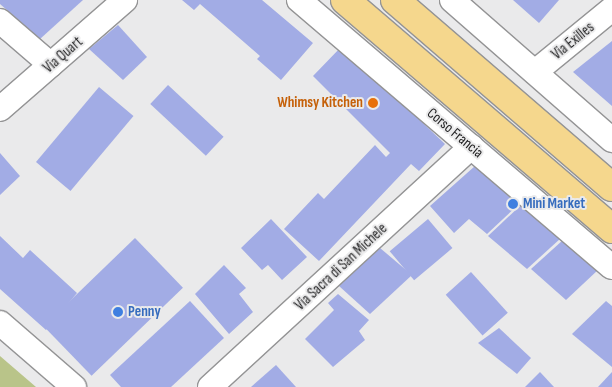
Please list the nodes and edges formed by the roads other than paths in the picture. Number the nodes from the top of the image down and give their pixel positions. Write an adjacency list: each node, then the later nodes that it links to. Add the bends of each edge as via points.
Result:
1 (125, 0): 8 (street, Via Quart)
2 (299, 0): 12 (street, Corso Francia)
3 (345, 0): 14 (main road, Corso Francia)
4 (395, 0): 13 (main road)
5 (452, 0): 9 (street)
6 (612, 9): 9 (street, Via Exilles)
7 (0, 21): 8 (street)
8 (50, 65): 10 (street, Via Quart)
9 (535, 72): 11 (street)
10 (0, 109)
11 (612, 140)
12 (471, 147): 15 (street, Corso Francia); 18 (street, Via Sacra di San Michele)
13 (612, 187)
14 (612, 228)
15 (612, 267)
16 (0, 324): 17 (street)
17 (74, 387)
18 (210, 387)

